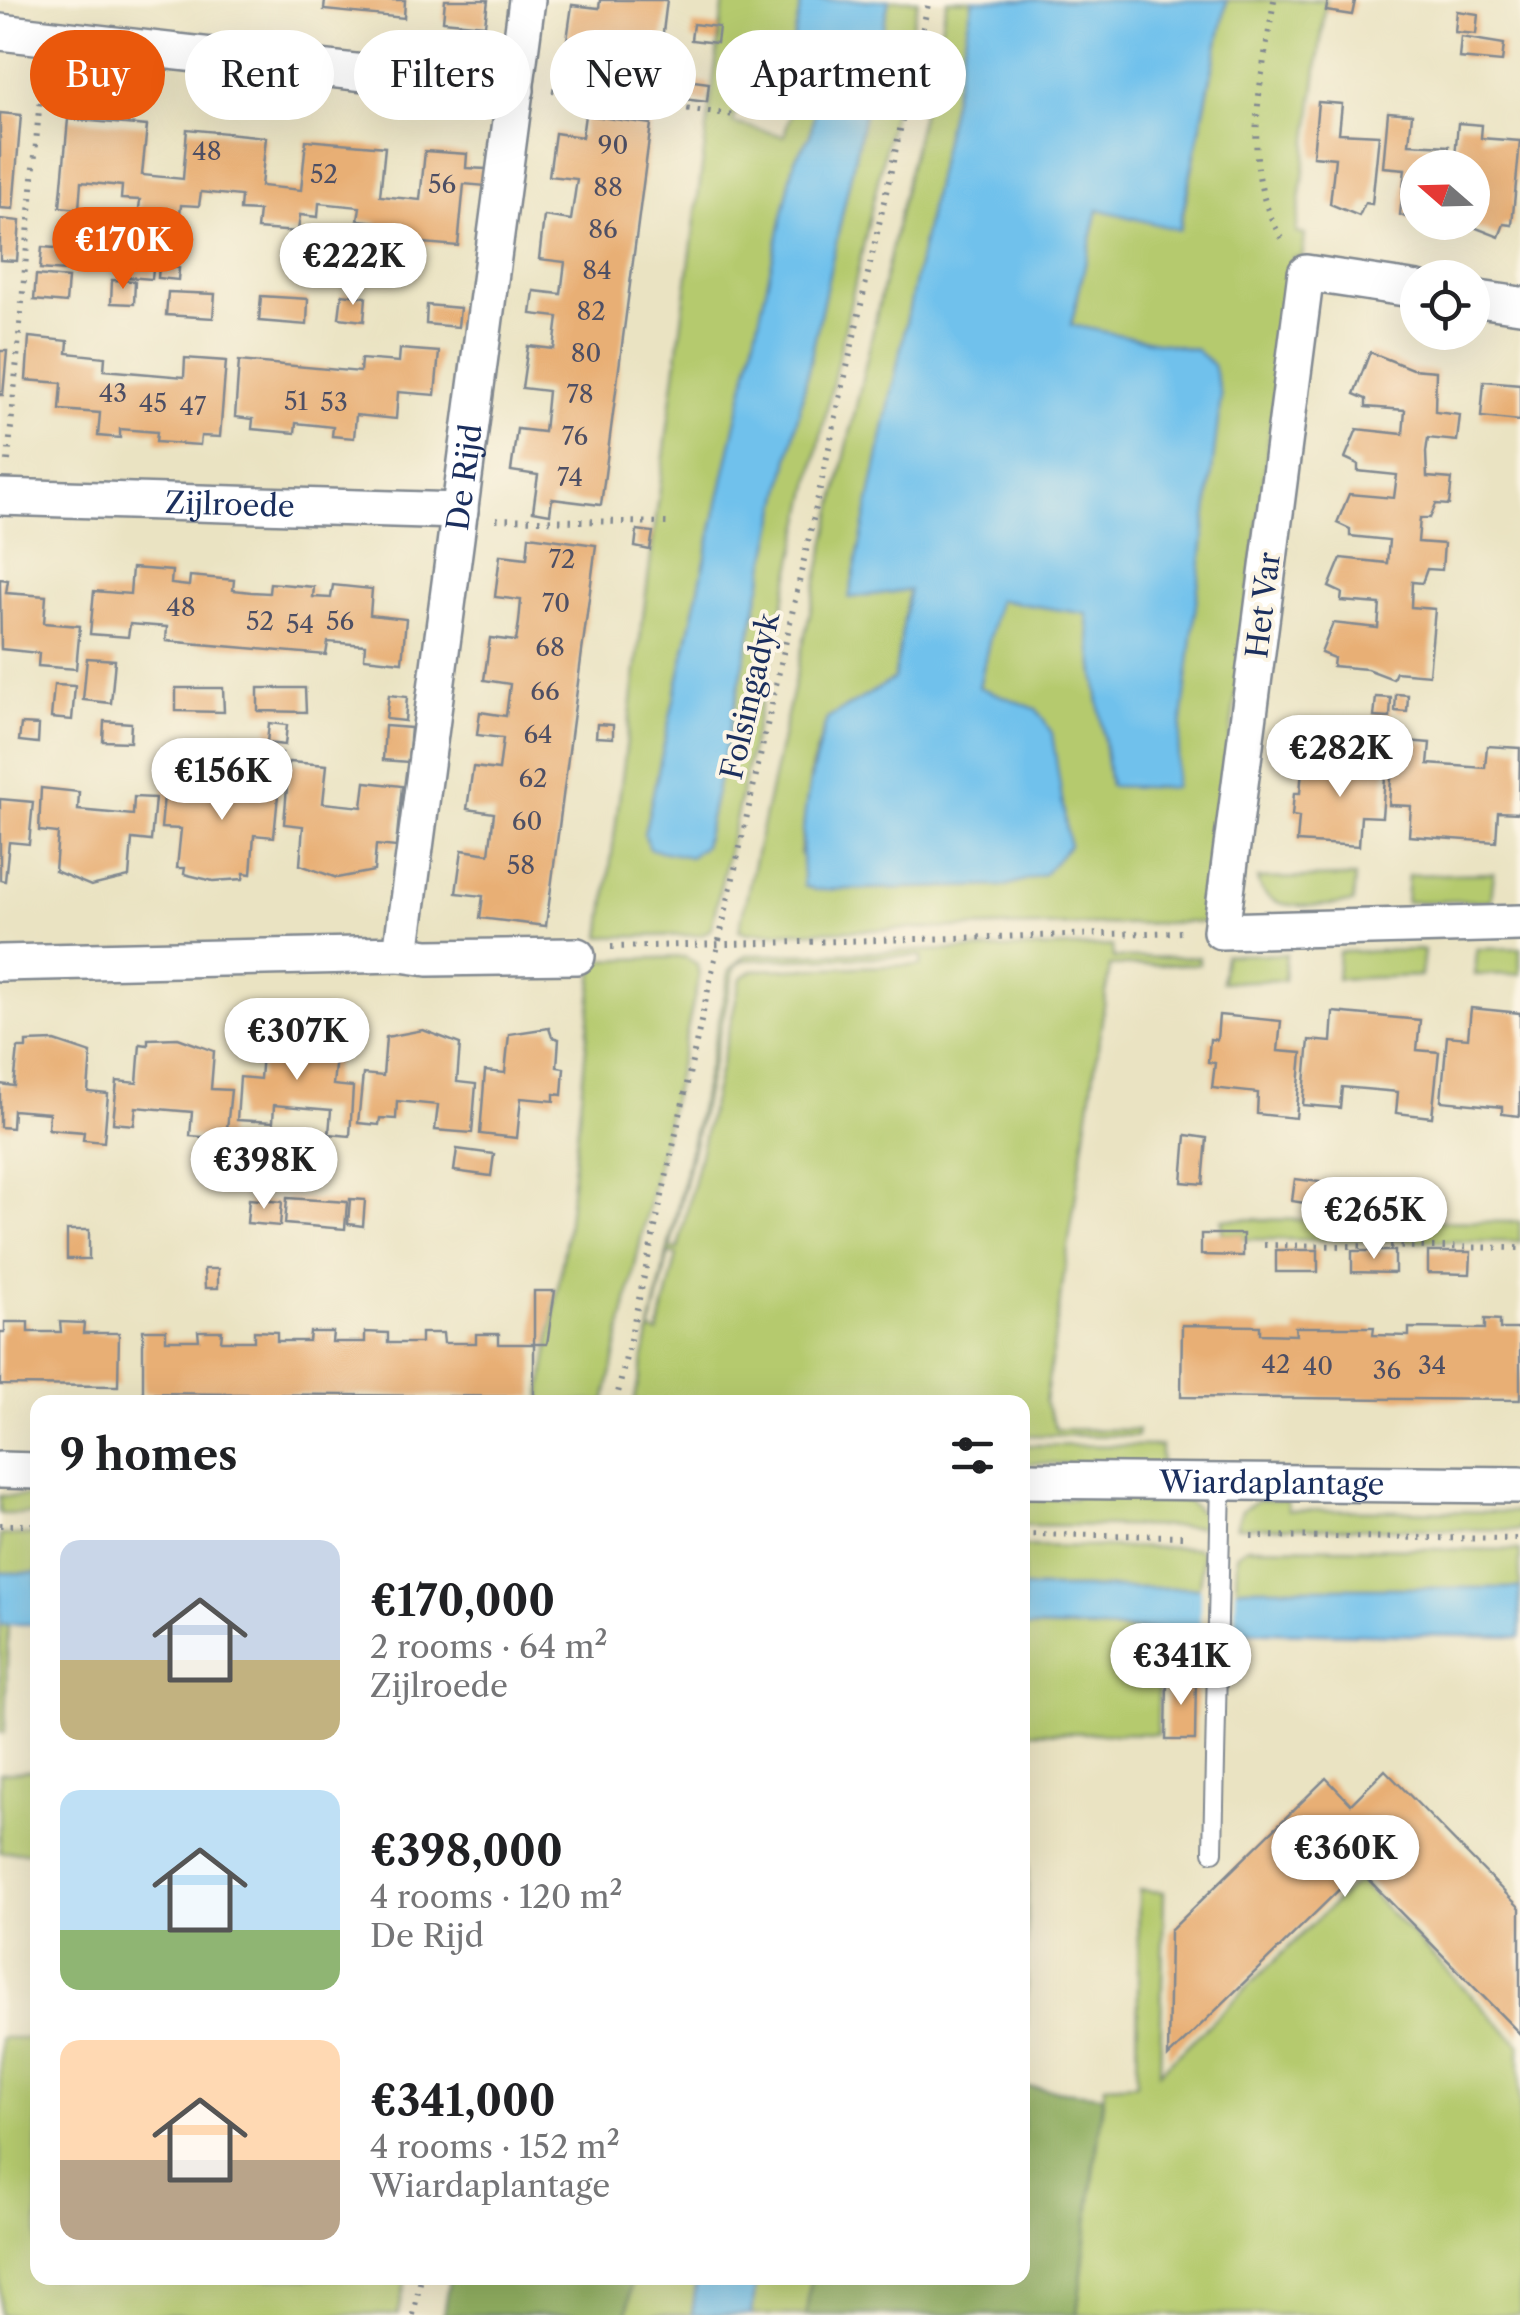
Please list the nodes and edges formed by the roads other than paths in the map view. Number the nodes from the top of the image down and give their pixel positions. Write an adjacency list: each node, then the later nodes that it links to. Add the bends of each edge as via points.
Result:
1 (527, 0): 2 (street, De Rijd)
2 (523, 30)
3 (0, 32): 4 (street)
4 (354, 72)
5 (512, 120): 10 (street, De Rijd)
6 (1400, 287): 11 (street, Het Var, via 1306,273 1220,931)
7 (1490, 301): 8 (street)
8 (1520, 306)
9 (2, 497): 10 (street, Zijlroede)
10 (460, 511): 12 (street, De Rijd)
11 (1520, 923)
12 (402, 954): 13 (street); 14 (street)
13 (577, 956)
14 (0, 964)
15 (0, 1470): 16 (street)
16 (30, 1470)
17 (1030, 1480): 18 (street, Wiardaplantage)
18 (1221, 1481): 19 (street, Wiardaplantage); 20 (lane)
19 (1520, 1485)
20 (1213, 1852)

